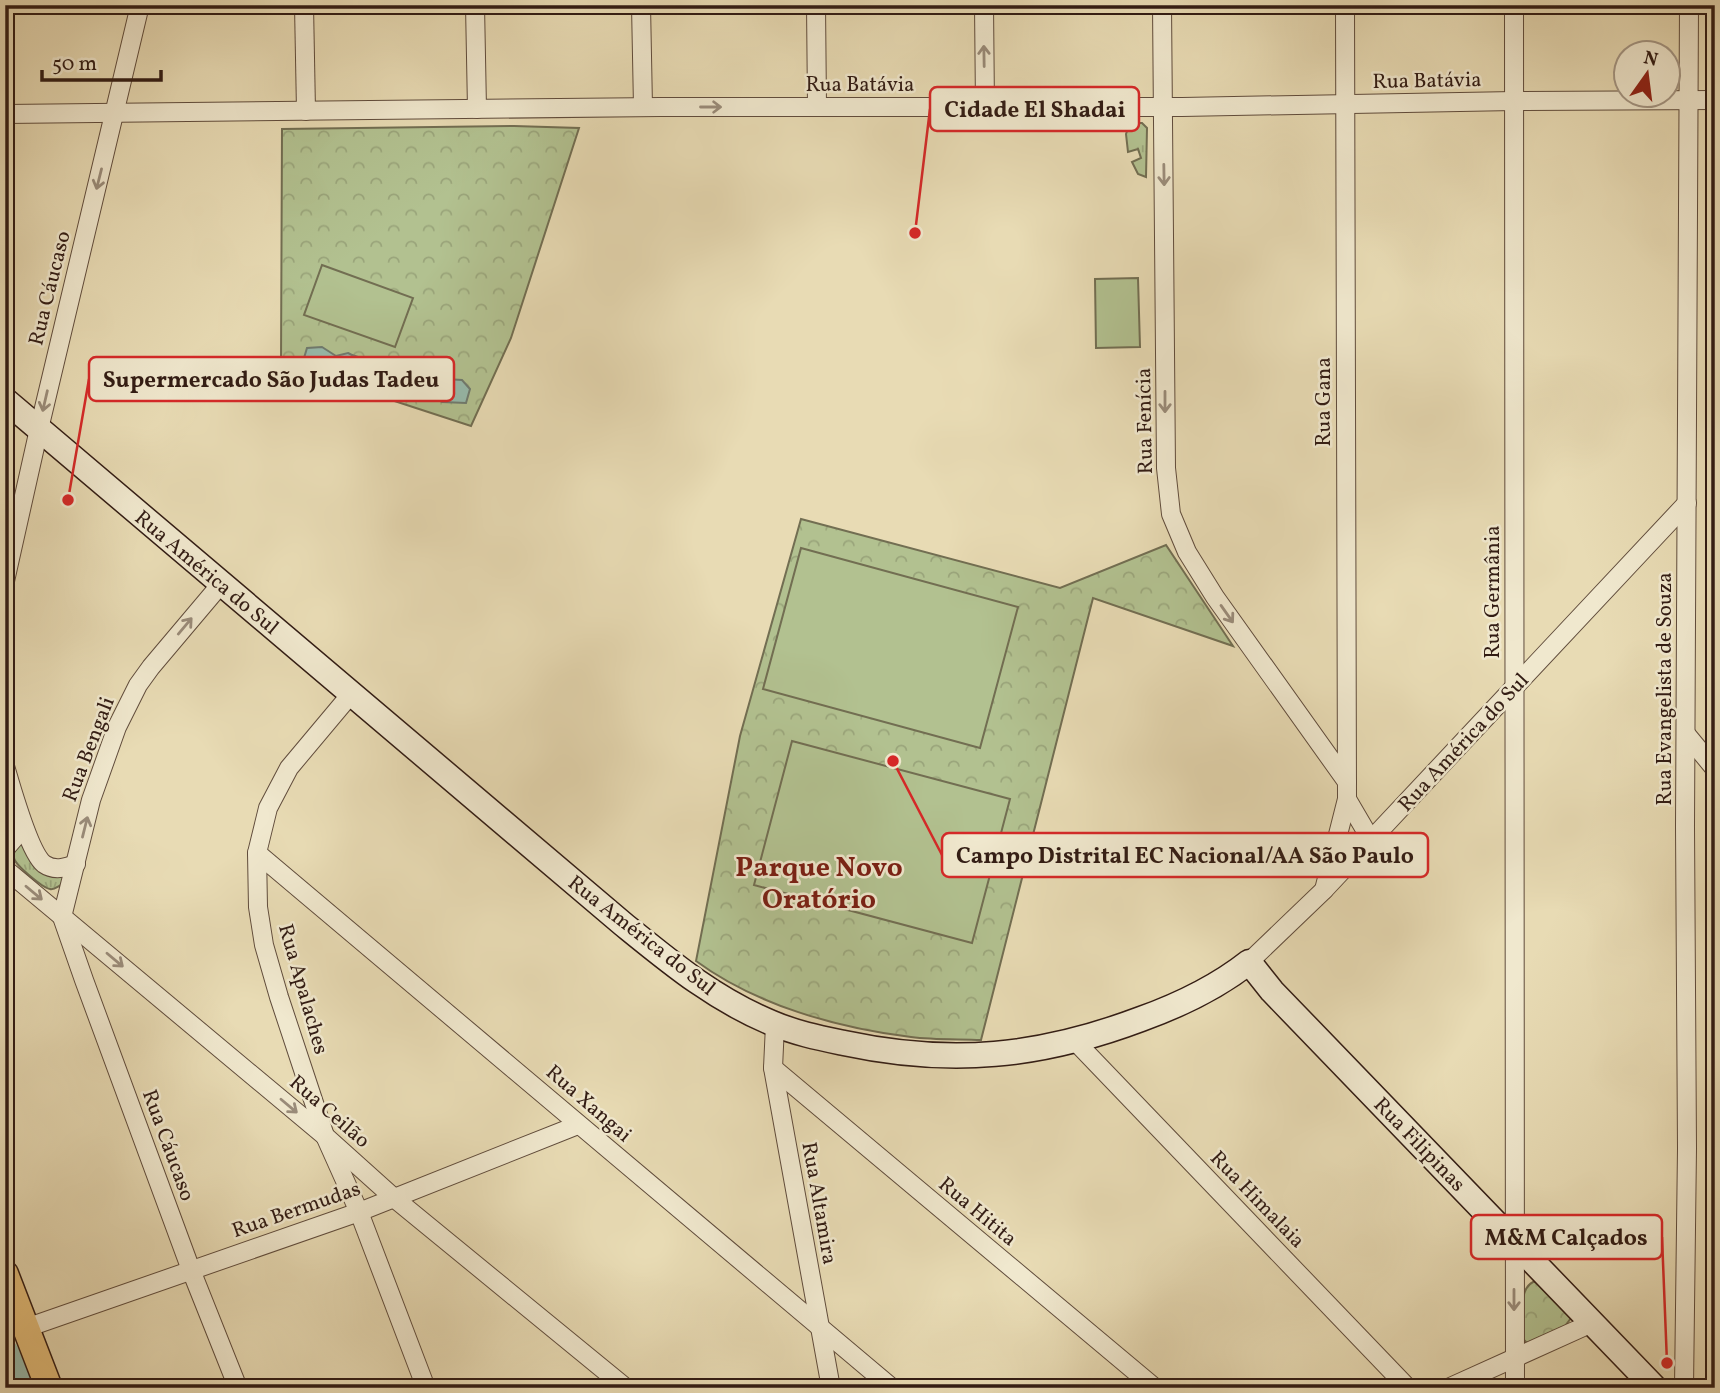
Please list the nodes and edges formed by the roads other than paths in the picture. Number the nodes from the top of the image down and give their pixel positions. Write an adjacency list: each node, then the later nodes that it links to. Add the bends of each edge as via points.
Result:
1 (140, 5): 21 (street, Rua Cáucaso)
2 (303, 5): 20 (street)
3 (475, 5): 19 (street)
4 (641, 5): 16 (street)
5 (816, 5): 15 (street)
6 (984, 5): 17 (street, one-way to 6)
7 (1162, 5): 18 (street, Rua Fenícia)
8 (1345, 5): 14 (street, Rua Gana)
9 (1514, 5): 12 (street, Rua Germânia)
10 (1689, 5): 13 (street, Rua Evangelista de Souza)
11 (1715, 100): 13 (street, Rua Batávia)
12 (1514, 101): 13 (street, Rua Batávia); 14 (street, Rua Batávia); 28 (street, Rua Germânia)
13 (1689, 101): 25 (street, Rua Evangelista de Souza)
14 (1346, 104): 18 (street, Rua Batávia); 33 (street, Rua Gana)
15 (817, 106): 16 (street, Rua Batávia, one-way to 15); 17 (street, Rua Batávia)
16 (643, 107): 19 (street, Rua Batávia)
17 (985, 107): 18 (street, Rua Batávia)
18 (1163, 107): 33 (street, Rua Fenícia, one-way to 33, via 1166,468 1171,514 1215,597)
19 (477, 109): 20 (street, Rua Batávia)
20 (306, 111): 21 (street, Rua Batávia)
21 (115, 113): 22 (street, Rua Batávia); 24 (street, Rua Cáucaso, one-way to 24)
22 (5, 114)
23 (5, 400): 24 (main road, Rua América do Sul)
24 (39, 429): 26 (street, Rua Cáucaso); 27 (main road, Rua América do Sul)
25 (1688, 503): 28 (street, Rua América do Sul); 30 (street, Rua Evangelista de Souza)
26 (5, 581)
27 (221, 584): 29 (main road, Rua América do Sul); 38 (street, Rua Bengali, one-way to 27, via 98,777 133,695)
28 (1514, 689): 35 (street, Rua América do Sul); 52 (street, Rua Germânia)
29 (351, 694): 37 (street, Rua Apalaches, via 289,768 268,808); 45 (main road, Rua América do Sul, via 689,978)
30 (1686, 734): 32 (street); 59 (street, Rua Evangelista de Souza)
31 (5, 766): 34 (street)
32 (1715, 769)
33 (1347, 790): 35 (street); 40 (street, Rua Gana)
34 (18, 814): 36 (street, via 18,834); 38 (street, via 41,862 60,869)
35 (1371, 840): 40 (street, Rua América do Sul)
36 (5, 849)
37 (257, 853): 48 (street, Rua Xangai); 49 (street, Rua Apalaches, via 264,945)
38 (76, 863): 41 (street, Rua Bengali)
39 (5, 869): 41 (street, Rua Ceilão, one-way to 41)
40 (1324, 890): 42 (street, Rua América do Sul)
41 (62, 917): 49 (street, Rua Ceilão, one-way to 49); 53 (street, Rua Cáucaso)
42 (1249, 962): 43 (main road, Rua América do Sul); 44 (main road, Rua Filipinas)
43 (1228, 979): 44 (main road, Rua Filipinas); 46 (main road, Rua América do Sul, via 1172,1008)
44 (1272, 991): 52 (main road, Rua Filipinas)
45 (775, 1025): 46 (main road, Rua América do Sul, via 860,1047 939,1056 980,1056); 47 (street, Rua Altamira)
46 (1076, 1042): 67 (street, Rua Himalaia)
47 (773, 1068): 56 (street, Rua Altamira); 66 (street, Rua Hitita)
48 (578, 1125): 50 (street, Rua Bermudas); 56 (street, Rua Xangai)
49 (325, 1136): 50 (street, Rua Ceilão); 51 (street, Rua Apalaches)
50 (394, 1198): 51 (street, Rua Bermudas); 63 (street, Rua Ceilão)
51 (359, 1212): 53 (street, Rua Bermudas); 62 (street, Rua Apalaches)
52 (1514, 1241): 55 (main road, Rua Filipinas); 58 (street, Rua Germânia, one-way to 58)
53 (191, 1270): 57 (street, Rua Bermudas); 61 (street, Rua Cáucaso)
54 (5, 1274): 57 (main road)
55 (1592, 1323): 58 (street); 70 (main road, Rua Filipinas)
56 (819, 1325): 64 (street, Rua Altamira); 65 (street, Rua Xangai)
57 (26, 1328): 60 (main road)
58 (1514, 1359): 68 (street); 69 (street, Rua Germânia)
59 (1684, 1380): 71 (street, Rua Evangelista de Souza)
60 (49, 1388)
61 (239, 1388)
62 (426, 1388)
63 (626, 1388)
64 (831, 1388)
65 (892, 1388)
66 (1155, 1388)
67 (1408, 1388)
68 (1448, 1388)
69 (1515, 1388)
70 (1655, 1388)
71 (1671, 1388)

